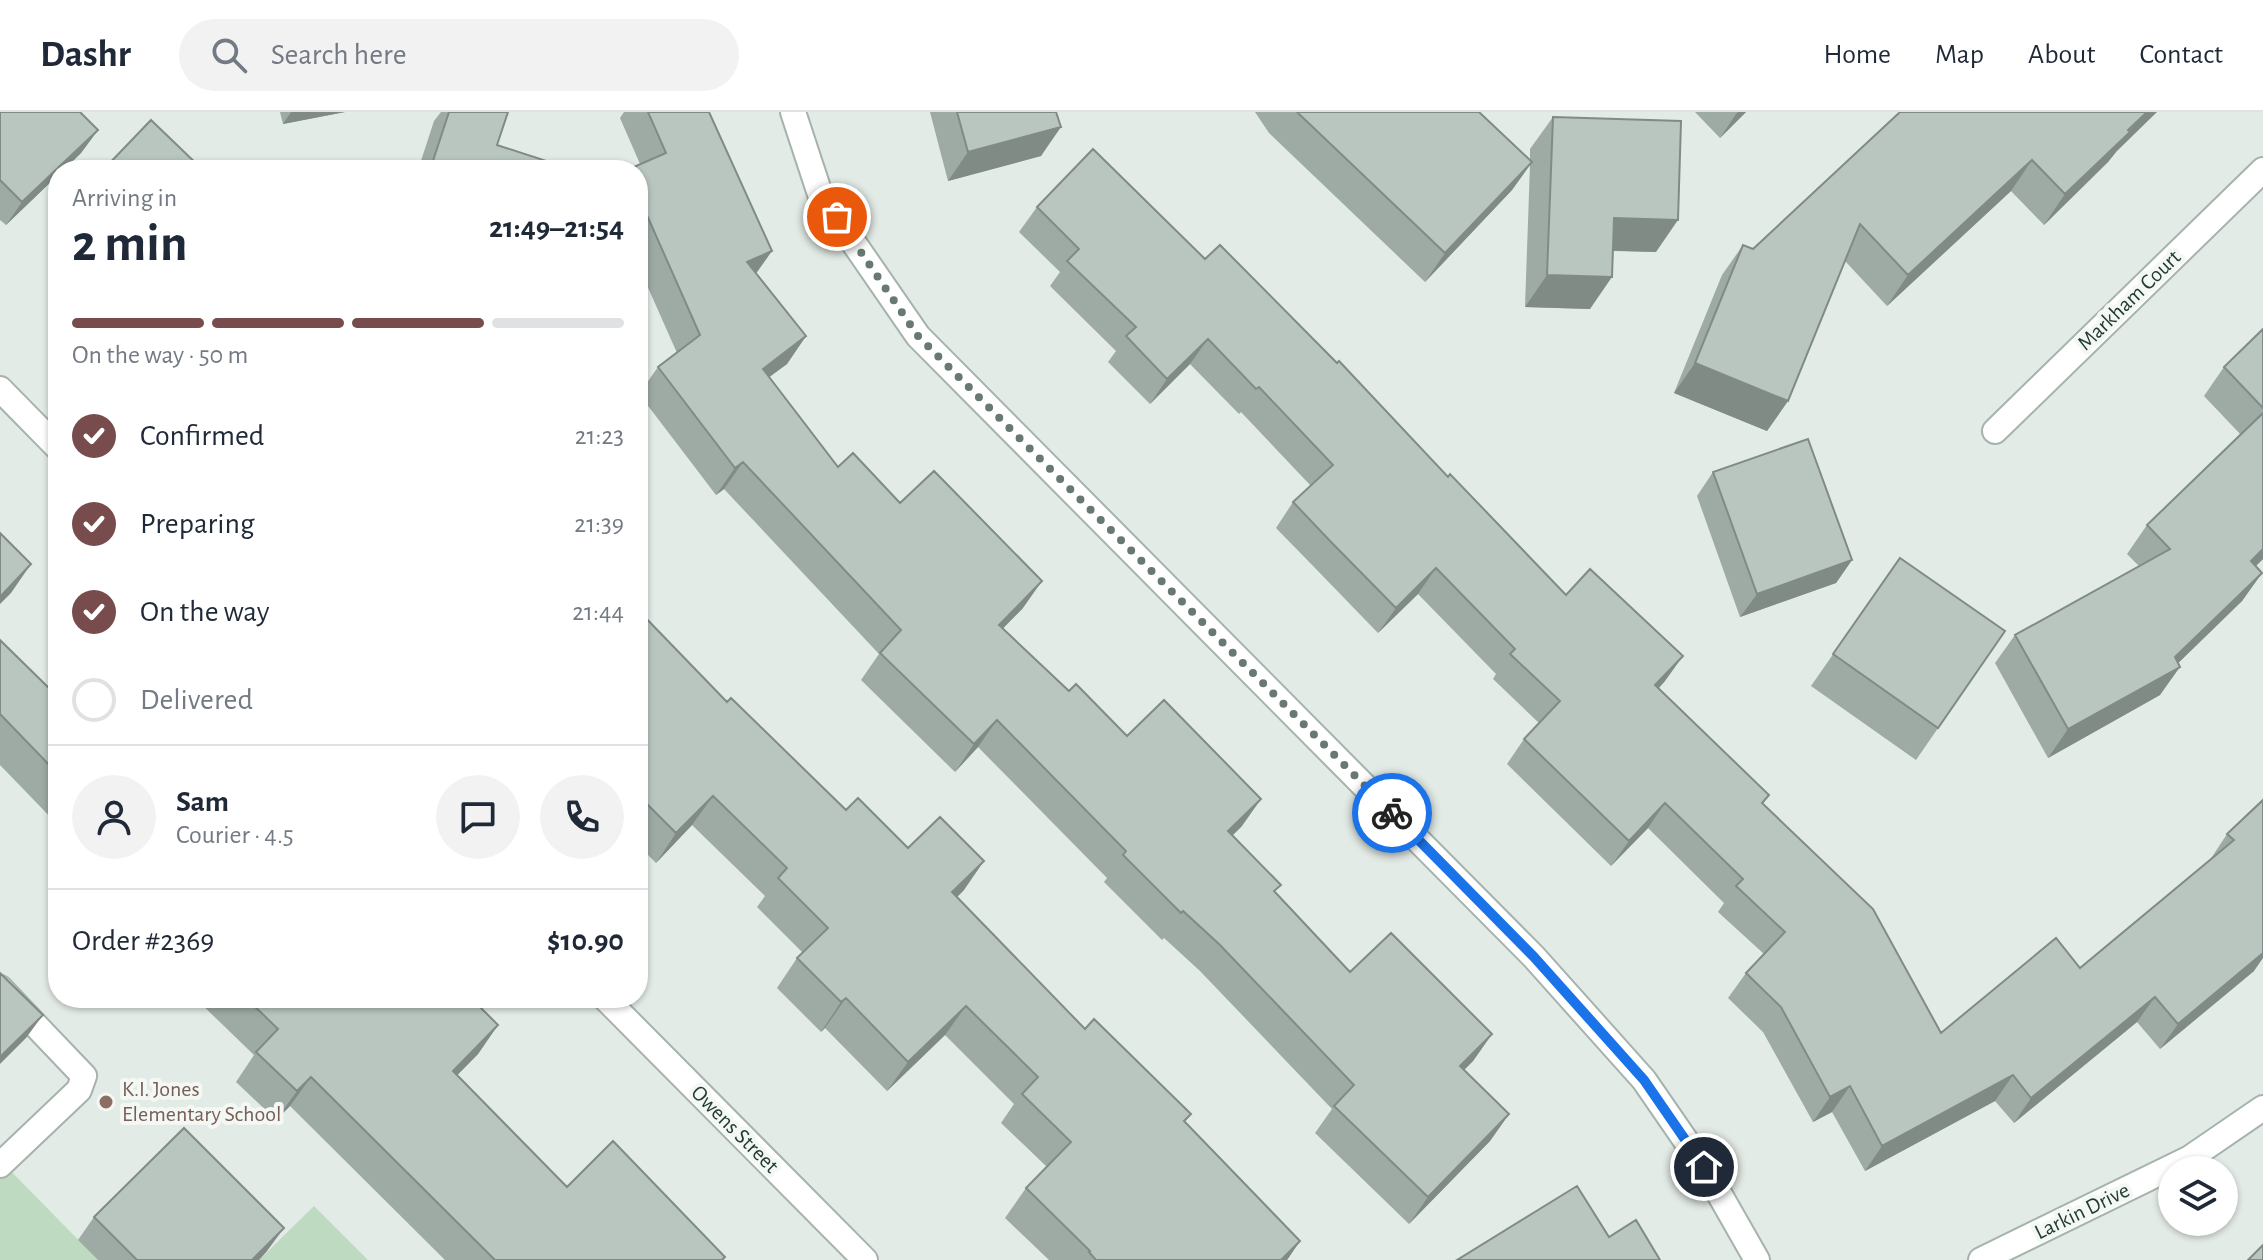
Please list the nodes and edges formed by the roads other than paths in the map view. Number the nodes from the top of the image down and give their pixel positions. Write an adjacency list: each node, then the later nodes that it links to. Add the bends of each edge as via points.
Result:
1 (793, 112): 11 (street, via 820,194 918,336 1534,957 1644,1080 1704,1167)
2 (2263, 170): 4 (street, Markham Court)
3 (0, 389): 5 (street)
4 (1995, 431)
5 (48, 438)
6 (0, 988): 9 (street, via 84,1076 79,1090)
7 (615, 1008): 10 (street, Owens Street)
8 (2263, 1108): 12 (street, Larkin Drive, via 2190,1158)
9 (0, 1165)
10 (865, 1260)
11 (1757, 1260)
12 (1981, 1260)

